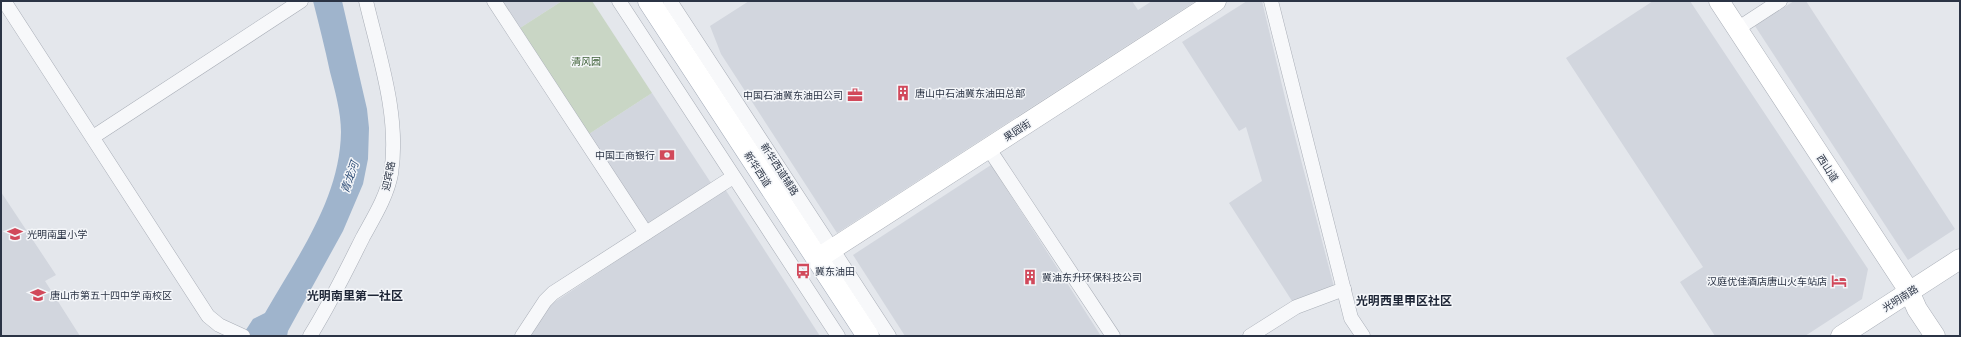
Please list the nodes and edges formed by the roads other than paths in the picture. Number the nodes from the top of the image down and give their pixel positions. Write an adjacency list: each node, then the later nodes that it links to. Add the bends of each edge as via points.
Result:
1 (4, 1): 14 (street)
2 (301, 1): 14 (street)
3 (366, 1): 23 (street, 迎宾路, via 388,96 393,153 391,175 384,197 327,309)
4 (494, 1): 17 (street)
5 (619, 1): 16 (street)
6 (636, 1): 26 (main road, 新华西道)
7 (649, 1): 18 (main road, 新华西道)
8 (670, 1): 18 (street, 新华西道辅路)
9 (1216, 1): 15 (street, 果园街)
10 (1271, 1): 20 (street)
11 (1719, 1): 13 (street, 西山道)
12 (1780, 1): 13 (street)
13 (1738, 29): 21 (street, 西山道)
14 (93, 137): 22 (street, via 208,316 218,325)
15 (989, 149): 18 (street, 果园街); 29 (street)
16 (733, 177): 17 (street); 25 (street)
17 (646, 233): 24 (street, via 553,292 544,300)
18 (825, 254): 27 (main road, 新华西道); 28 (street, 新华西道辅路)
19 (1960, 259): 21 (street, 光明南路)
20 (1344, 289): 30 (street, via 1296,306); 31 (street, via 1351,318)
21 (1909, 291): 32 (street, 光明南路); 33 (street, 西山道)
22 (241, 335)
23 (310, 336)
24 (522, 336)
25 (838, 336)
26 (853, 336)
27 (868, 336)
28 (889, 336)
29 (1113, 336)
30 (1250, 336)
31 (1363, 336)
32 (1841, 336)
33 (1935, 336)

